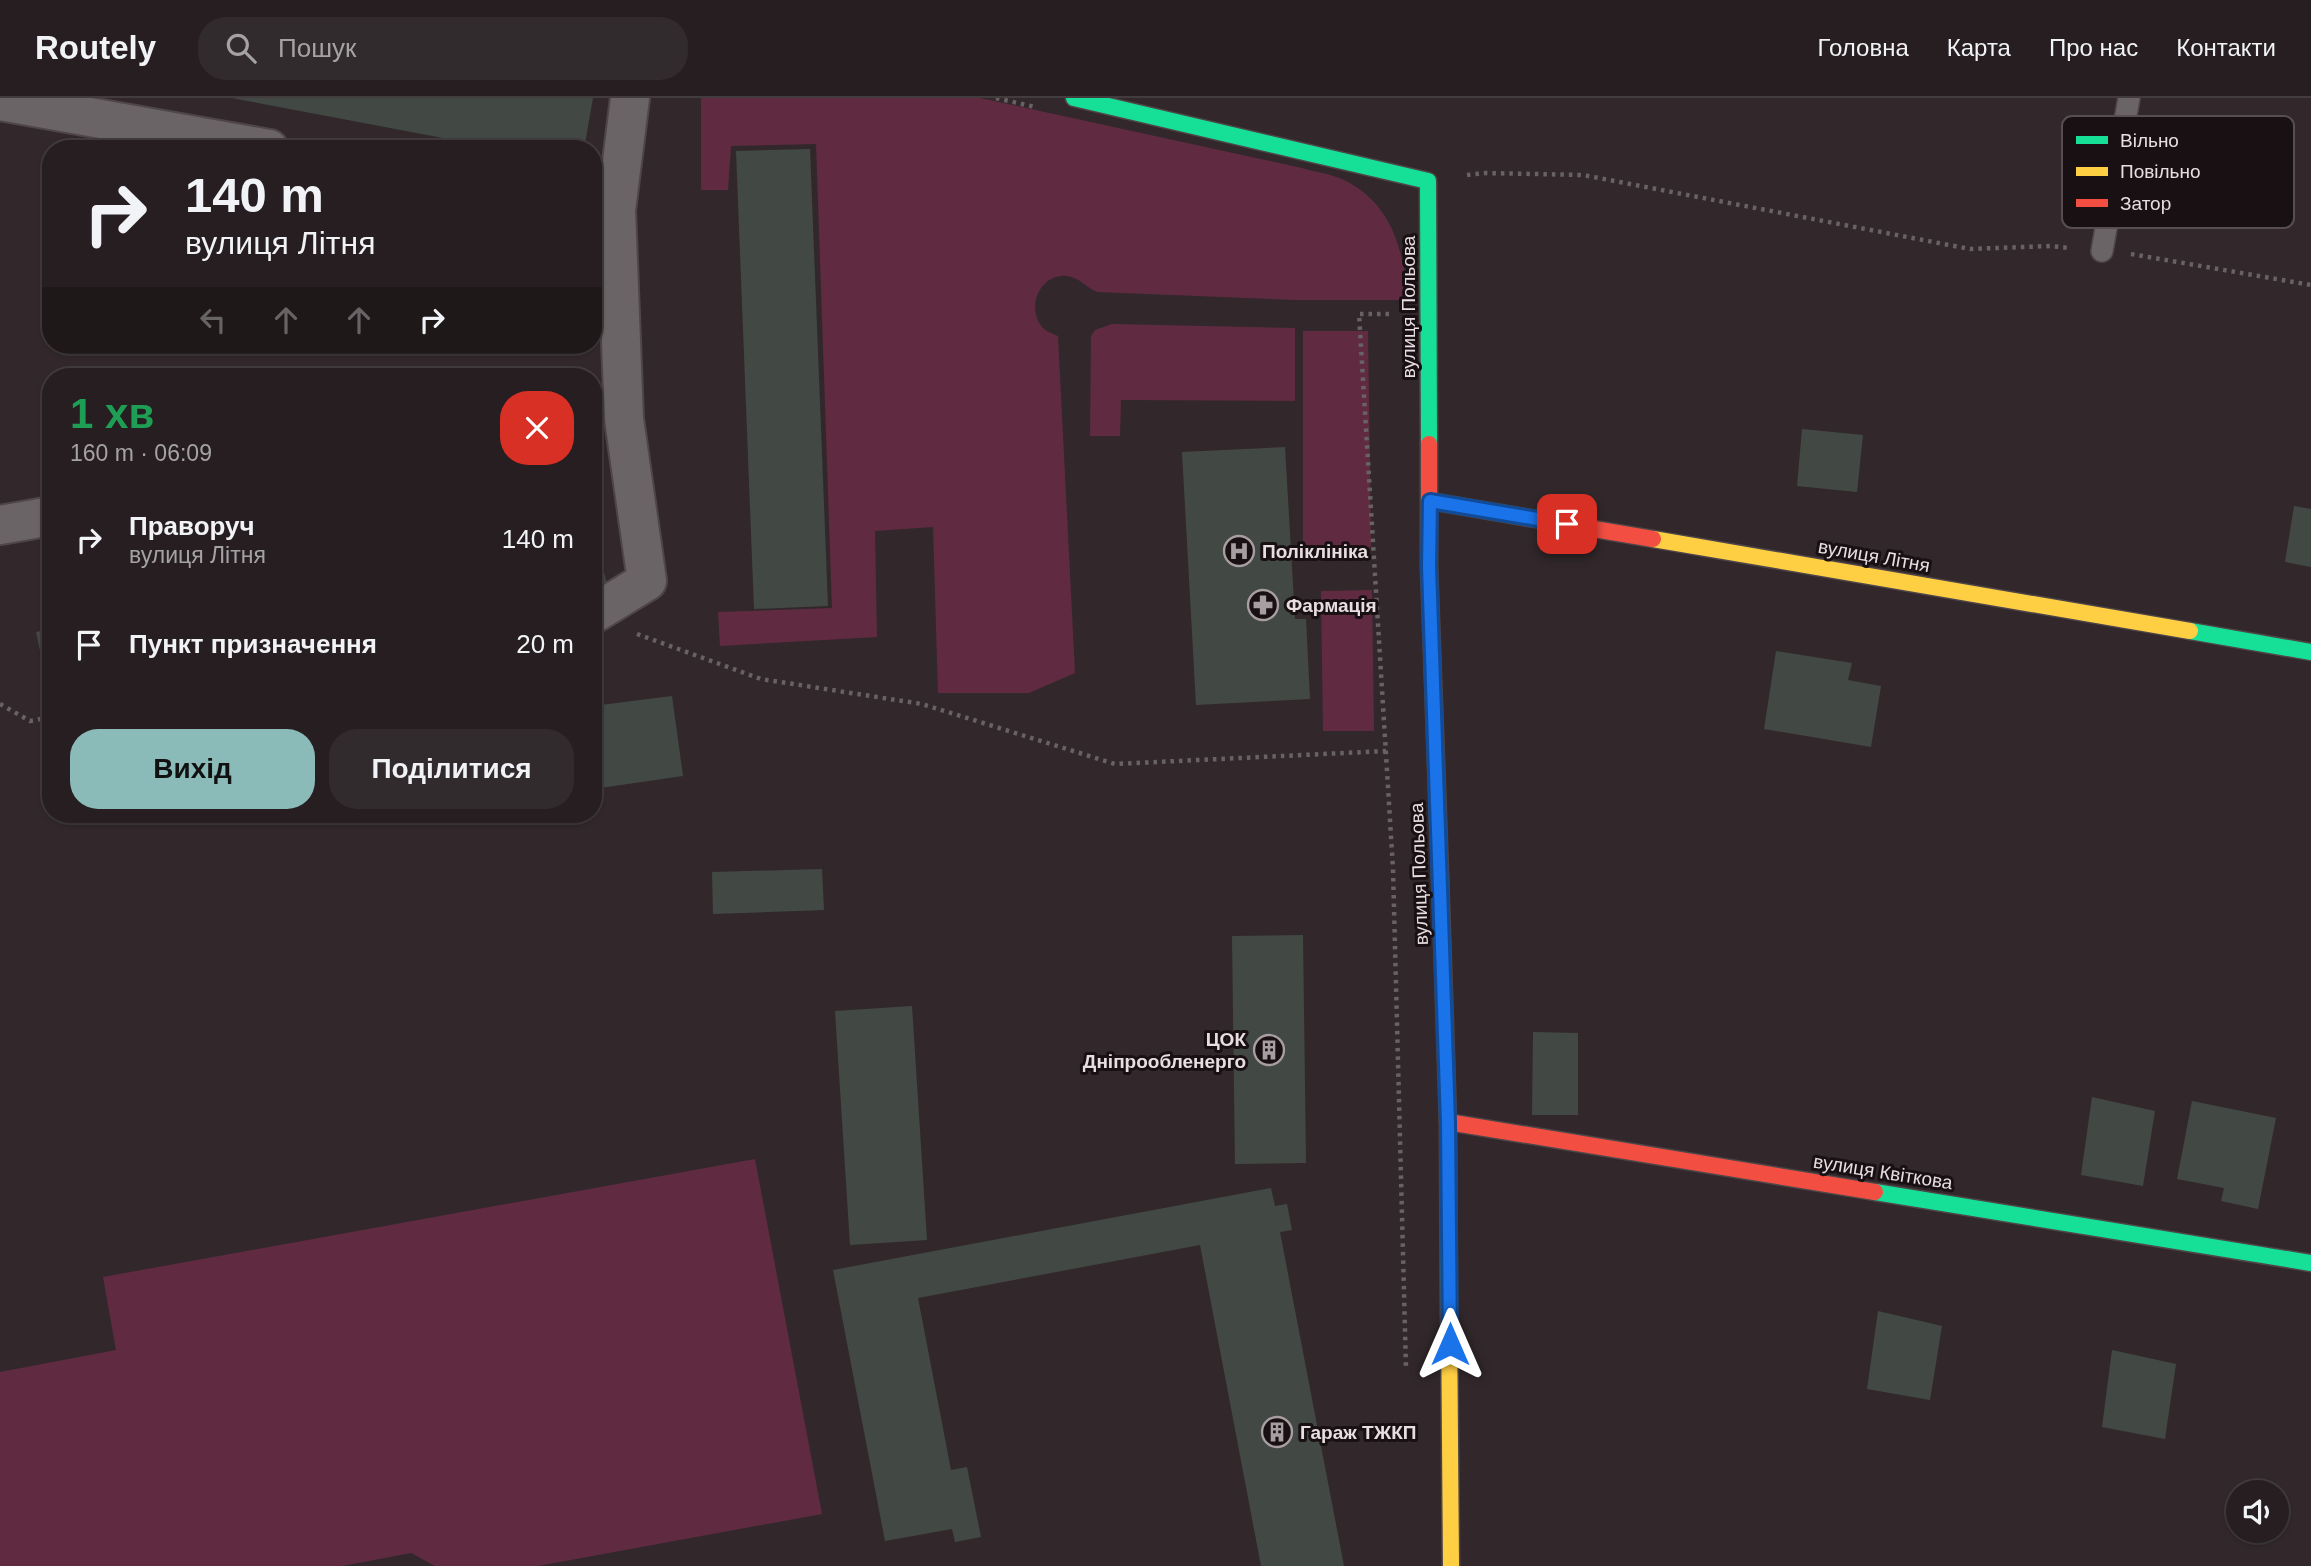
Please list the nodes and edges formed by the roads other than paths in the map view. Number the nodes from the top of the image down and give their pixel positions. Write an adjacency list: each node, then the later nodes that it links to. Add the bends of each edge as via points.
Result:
1 (630, 98): 7 (street)
2 (1074, 98): 11 (street, вулиця Польова, via 1428,181)
3 (2129, 98): 5 (lane)
4 (0, 101): 6 (street)
5 (2126, 116)
6 (219, 140)
7 (605, 208): 10 (street)
8 (2106, 228): 9 (lane)
9 (2102, 251)
10 (609, 422): 14 (street, via 647,581)
11 (1430, 501): 15 (street, вулиця Літня); 16 (street, вулиця Польова)
12 (42, 517): 13 (street)
13 (0, 524)
14 (602, 608)
15 (2311, 652)
16 (1448, 1122): 17 (street, вулиця Квіткова); 18 (street, вулиця Польова)
17 (2311, 1263)
18 (1451, 1566)

